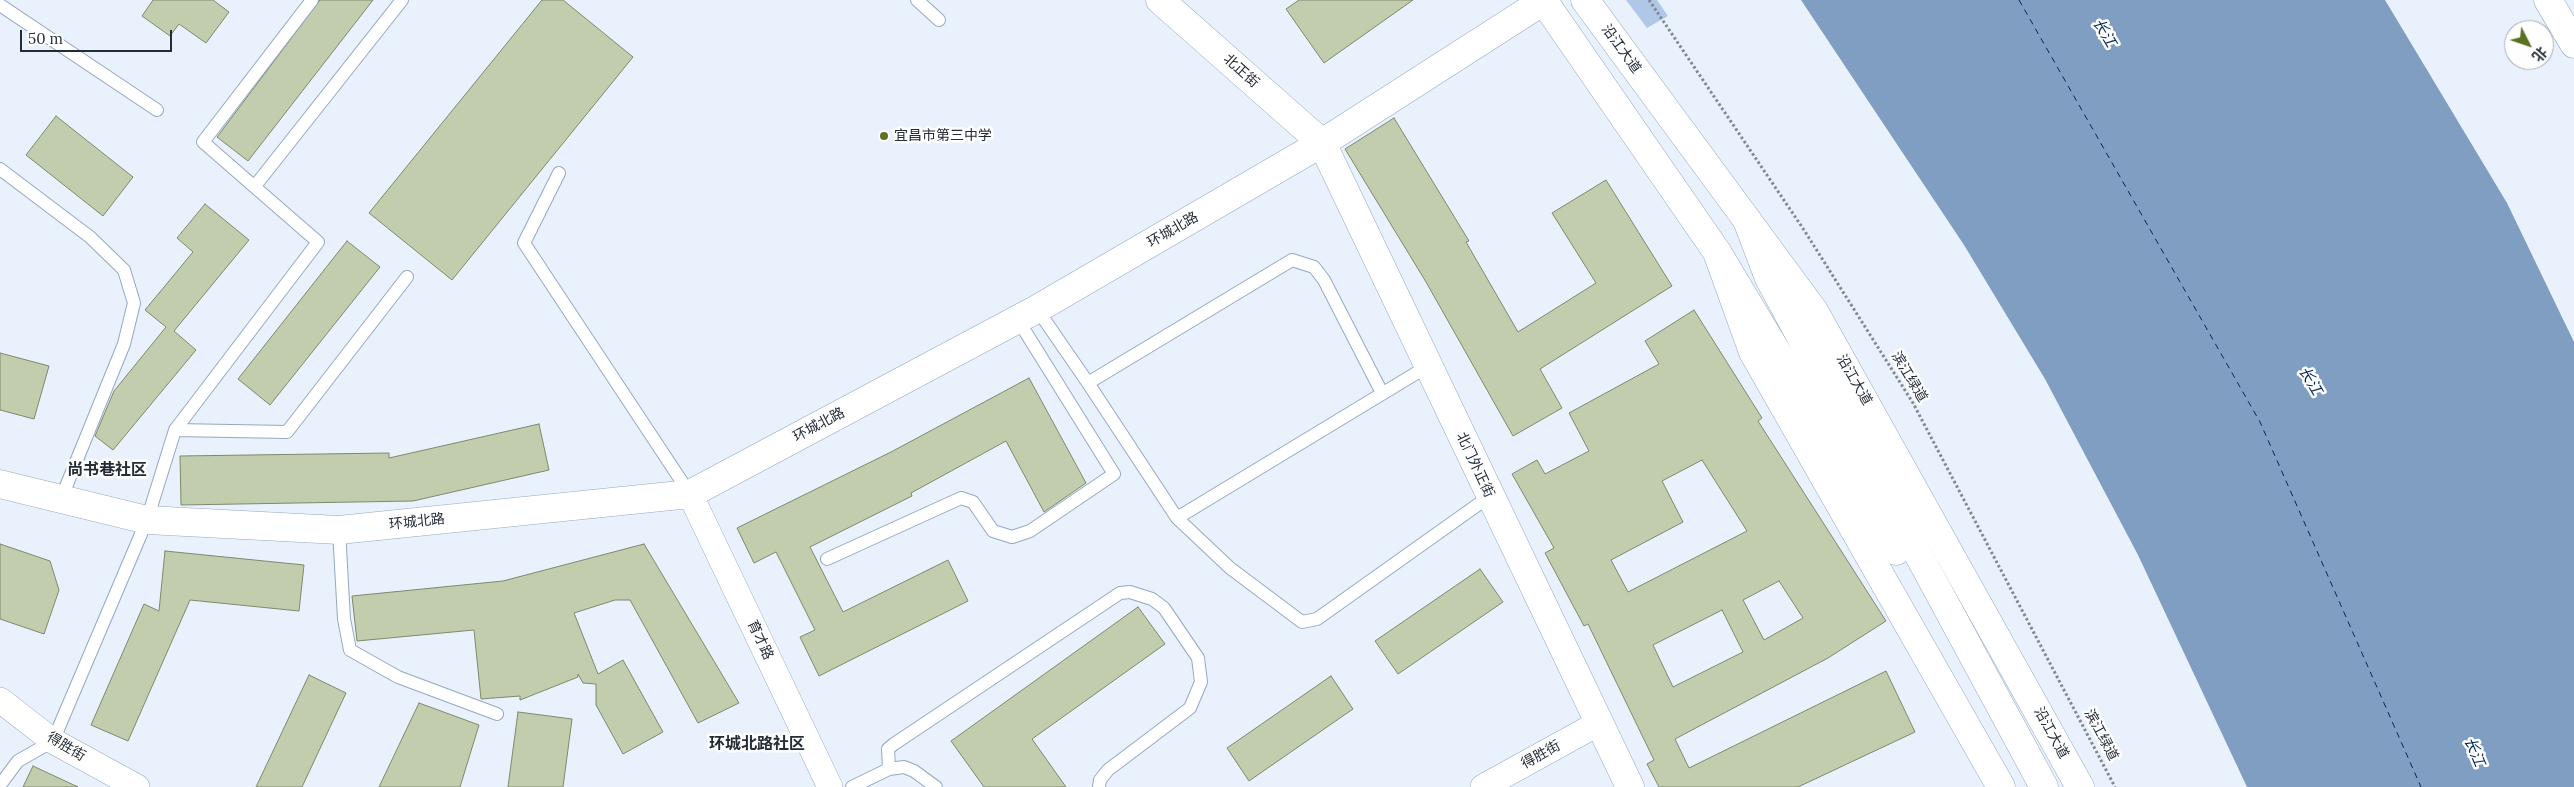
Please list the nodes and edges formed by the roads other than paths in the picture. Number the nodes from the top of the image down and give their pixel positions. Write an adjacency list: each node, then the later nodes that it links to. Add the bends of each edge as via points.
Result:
1 (312, 0): 15 (lane, via 203,142)
2 (402, 0): 15 (lane)
3 (917, 0): 9 (lane)
4 (1160, 0): 12 (main road, 北正街)
5 (1544, 0): 12 (main road, 环城北路); 17 (main road)
6 (1585, 0): 16 (main road, 沿江大道)
7 (2548, 0): 10 (main road)
8 (0, 5): 11 (lane)
9 (939, 20)
10 (2574, 44)
11 (157, 110)
12 (1322, 143): 19 (main road, 环城北路); 20 (main road, 北门外正街)
13 (0, 169): 27 (lane, via 90,237 124,270 134,303 124,344)
14 (559, 173): 25 (lane, via 524,243)
15 (255, 186): 23 (lane, via 318,242)
16 (1747, 220): 47 (main road, via 1769,278); 48 (main road, 沿江大道, via 1814,311)
17 (1717, 252): 45 (main road, via 1753,352); 46 (main road, via 1885,532)
18 (407, 277): 23 (lane, via 287,432)
19 (1027, 314): 21 (lane); 25 (main road, 环城北路); 31 (lane, via 1114,474 1030,531 1012,537 993,531 973,502 961,498)
20 (1428, 366): 22 (lane); 26 (main road, 北门外正街)
21 (1088, 383): 22 (lane, via 1292,260 1314,267 1324,280); 28 (lane)
22 (1382, 394): 28 (lane)
23 (175, 430): 29 (lane)
24 (0, 484): 27 (main road, 环城北路)
25 (690, 494): 30 (main road, 环城北路); 39 (street, 育才路)
26 (1490, 496): 28 (lane, via 1317,619 1302,622 1230,568); 34 (main road, 北门外正街)
27 (61, 499): 29 (main road, 环城北路)
28 (1177, 518)
29 (147, 520): 30 (main road, 环城北路); 35 (lane)
30 (339, 530): 33 (lane, via 344,619 350,650 398,677)
31 (827, 559)
32 (0, 700): 35 (street, 得胜街)
33 (497, 714)
34 (1599, 723): 43 (street, 得胜街); 44 (main road, 北门外正街)
35 (53, 741): 37 (lane, via 18,761); 38 (street, 得胜街)
36 (889, 769): 40 (lane); 41 (lane, via 914,771); 42 (lane, via 888,749 894,744 1120,593 1130,592 1152,599 1164,608 1198,658 1201,682 1190,708 1108,770)
37 (0, 785)
38 (137, 787)
39 (830, 787)
40 (852, 787)
41 (936, 787)
42 (1099, 787)
43 (1483, 787)
44 (1630, 787)
45 (2001, 787)
46 (2025, 787)
47 (2044, 787)
48 (2080, 787)

